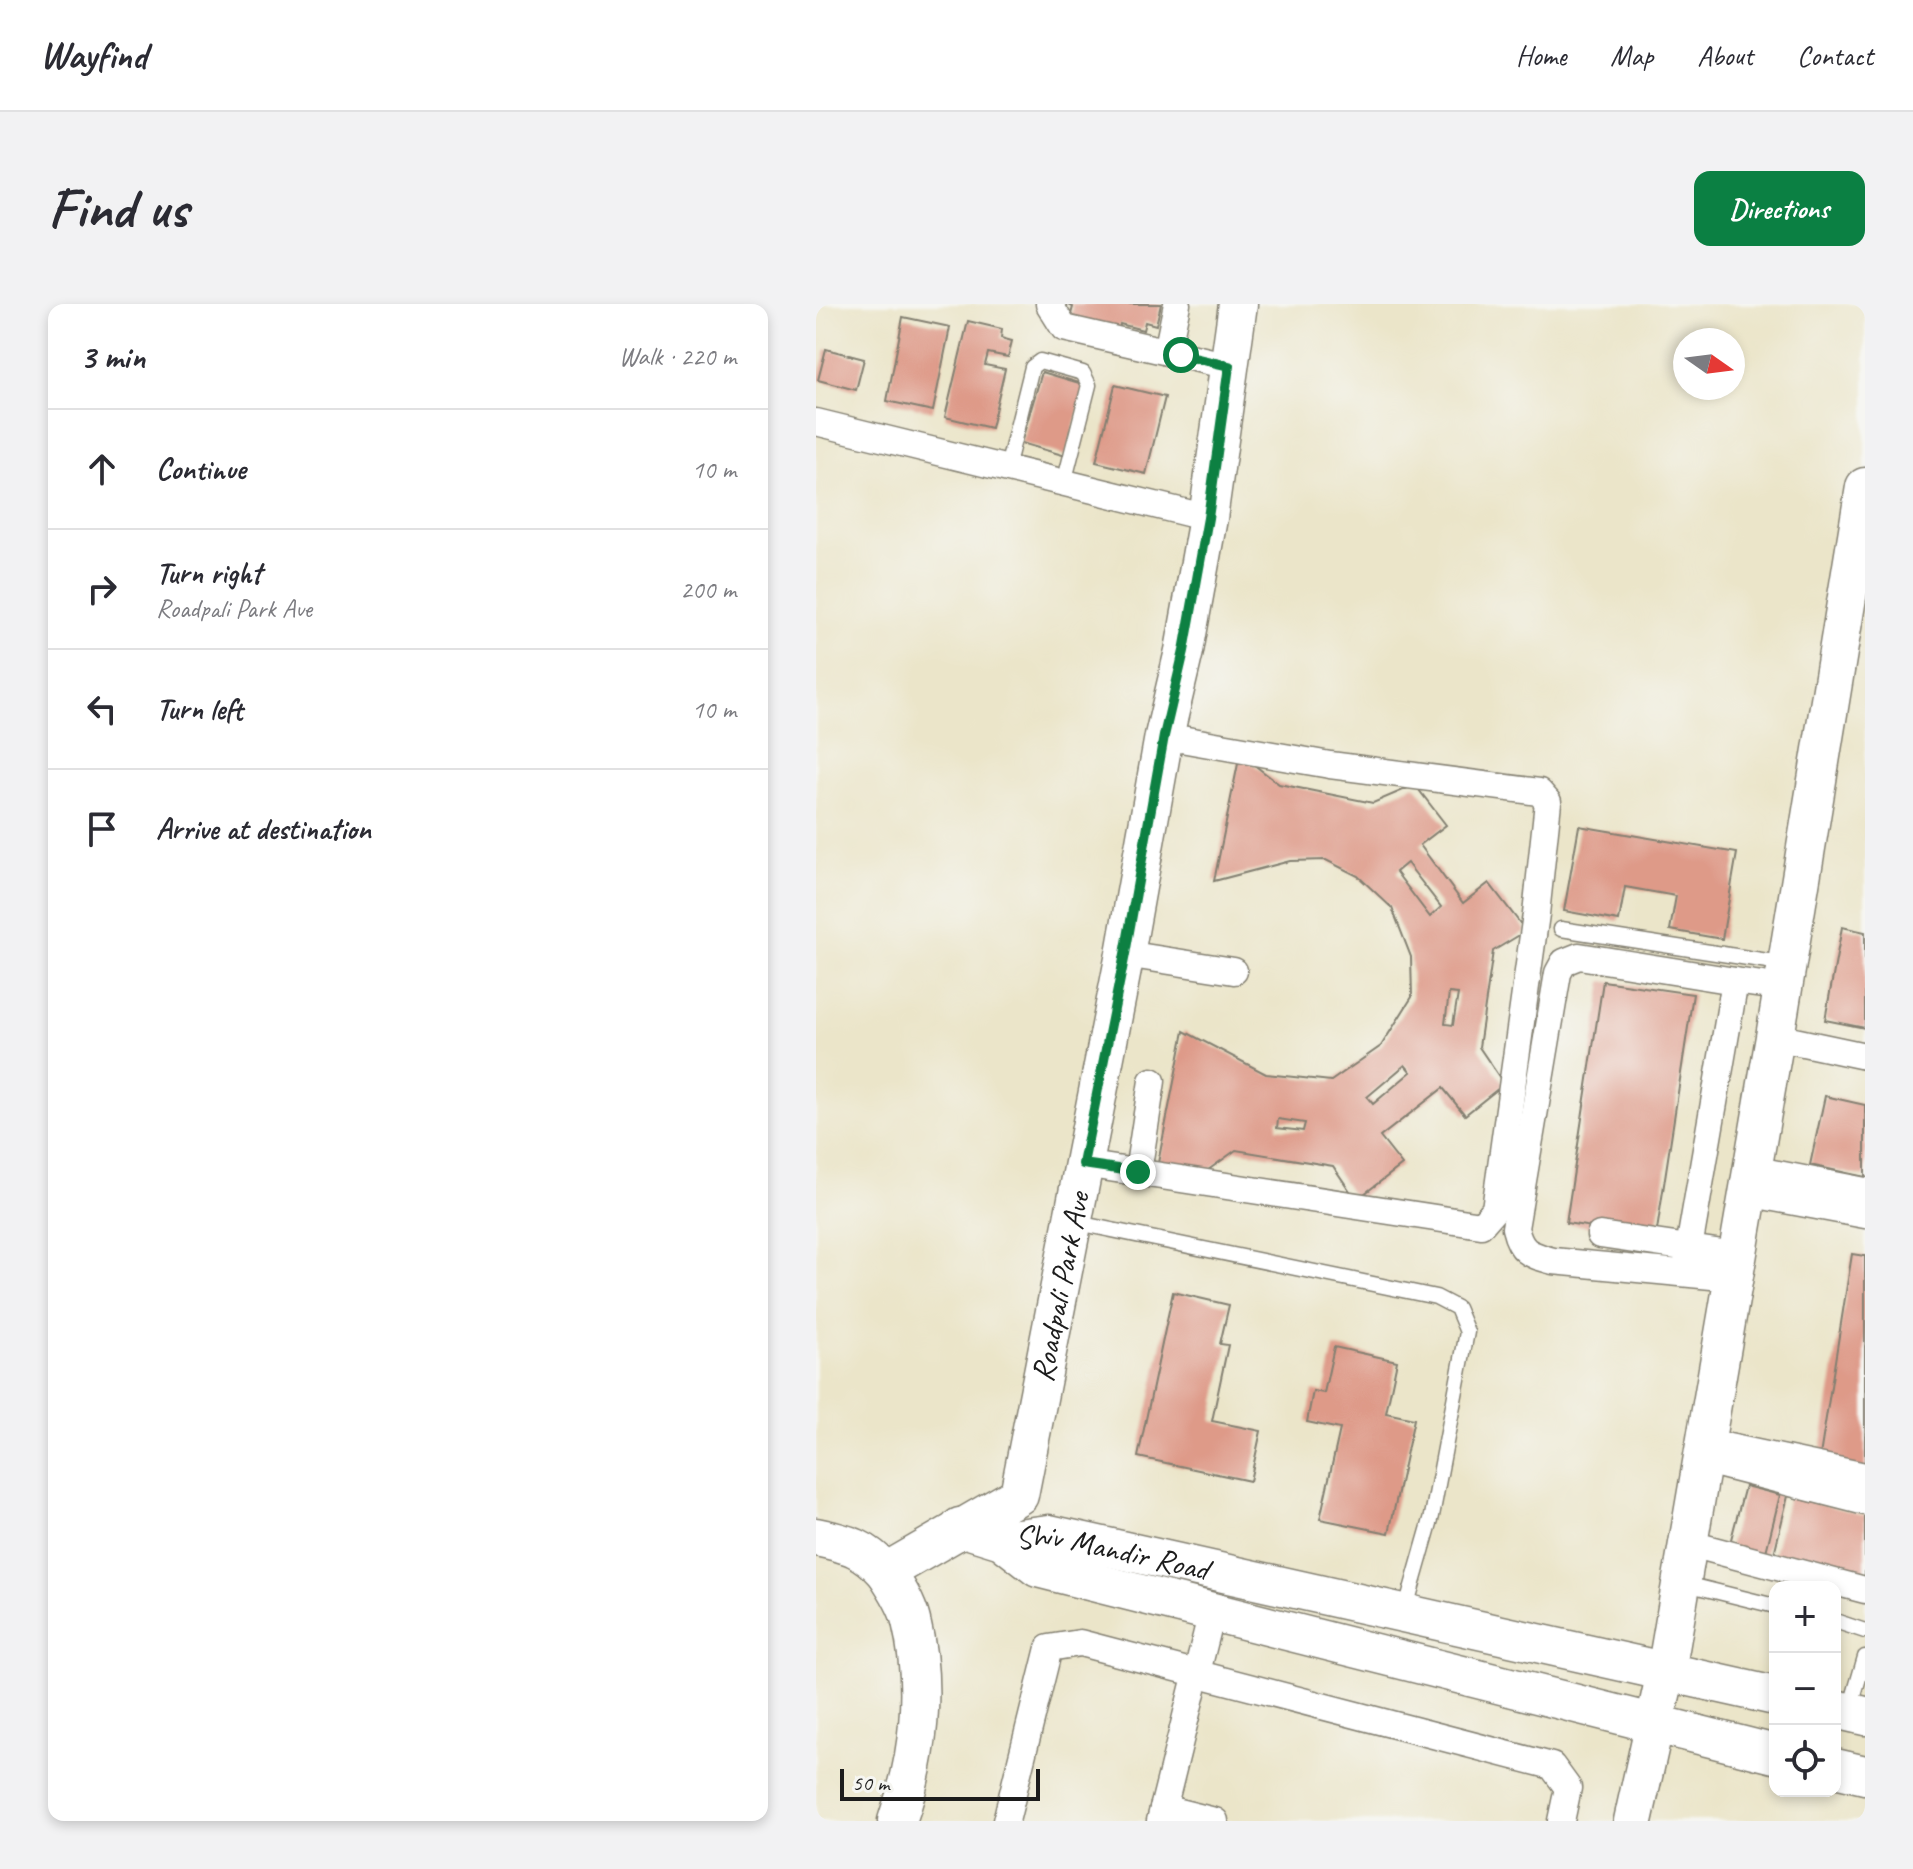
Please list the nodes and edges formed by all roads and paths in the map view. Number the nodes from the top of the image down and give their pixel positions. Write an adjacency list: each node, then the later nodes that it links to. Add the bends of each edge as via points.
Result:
1 (1049, 304): 4 (street, via 1064,328)
2 (1177, 304): 4 (street)
3 (1238, 304): 5 (street, Roadpali Park Ave)
4 (1167, 352): 5 (street)
5 (1229, 366): 10 (street, Roadpali Park Ave)
6 (816, 422): 7 (street)
7 (1007, 468): 8 (street); 8 (lane, via 1032,367 1040,361 1083,373 1089,385)
8 (1064, 483): 10 (street)
9 (1865, 487): 15 (street)
10 (1208, 518): 11 (street, Roadpali Park Ave)
11 (1164, 736): 13 (street, Roadpali Park Ave); 21 (street, via 1330,765 1539,792 1548,802 1495,1209 1481,1225)
12 (1561, 929): 15 (lane)
13 (1125, 954): 14 (street); 20 (street, Roadpali Park Ave)
14 (1234, 971)
15 (1785, 976): 16 (street); 17 (street)
16 (1735, 981): 27 (street); 27 (street, via 1579,956 1564,962 1558,973 1515,1228 1519,1245 1553,1261)
17 (1775, 1037): 18 (street); 22 (street)
18 (1865, 1056)
19 (1152, 1081): 21 (street)
20 (1083, 1164): 21 (street); 25 (street, Roadpali Park Ave)
21 (1138, 1172)
22 (1750, 1181): 23 (street); 24 (street); 28 (street)
23 (1865, 1191)
24 (1865, 1215)
25 (1073, 1222): 32 (street, Roadpali Park Ave, via 1019,1495); 41 (lane, via 1436,1297 1457,1308 1467,1332 1432,1516)
26 (1600, 1235): 27 (street)
27 (1687, 1261): 28 (street)
28 (1734, 1267): 29 (street)
29 (1704, 1451): 30 (street); 31 (street); 35 (street)
30 (1865, 1476)
31 (1865, 1502)
32 (960, 1527): 34 (street); 36 (street)
33 (816, 1537): 36 (street, via 852,1545)
34 (1002, 1540): 40 (street, Shiv Mandir Road, via 1038,1568); 41 (street, Shiv Mandir Road, via 1049,1534)
35 (1687, 1543): 37 (street); 38 (street)
36 (886, 1572): 54 (street, via 911,1620 918,1669 919,1728)
37 (1680, 1582): 39 (lane); 45 (street)
38 (1865, 1590)
39 (1769, 1604)
40 (1212, 1612): 46 (street); 49 (street, Shiv Mandir Road)
41 (1404, 1613): 45 (street, Shiv Mandir Road)
42 (1841, 1623): 43 (lane)
43 (1865, 1631)
44 (1865, 1657): 48 (lane)
45 (1666, 1672): 47 (street, Shiv Mandir Road); 49 (street)
46 (1197, 1674): 53 (street); 55 (street, via 1080,1643 1049,1648); 57 (street, via 1552,1766 1568,1788)
47 (1769, 1695)
48 (1850, 1712)
49 (1654, 1724): 50 (street, Shiv Mandir Road); 58 (street)
50 (1769, 1753)
51 (1841, 1769): 52 (street)
52 (1865, 1775)
53 (1162, 1815): 56 (street)
54 (897, 1821)
55 (1006, 1821)
56 (1215, 1821)
57 (1561, 1821)
58 (1633, 1821)

